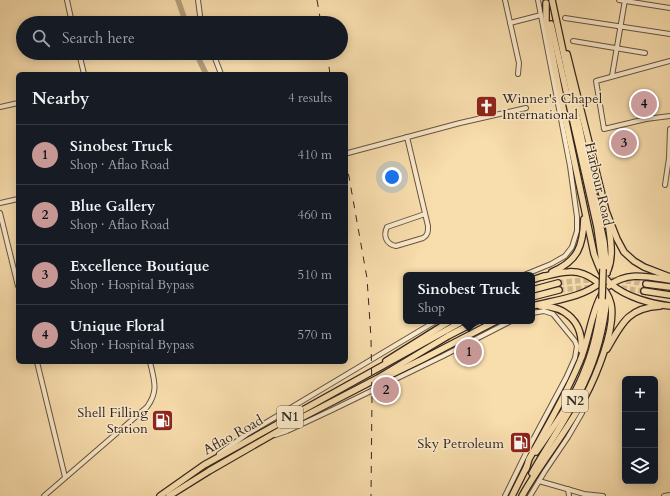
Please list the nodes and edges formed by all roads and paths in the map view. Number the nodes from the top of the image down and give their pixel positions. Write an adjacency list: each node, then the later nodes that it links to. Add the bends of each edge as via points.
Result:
1 (67, 0): 12 (street)
2 (198, 0): 13 (street)
3 (505, 0): 15 (street)
4 (538, 0): 11 (street, Harbour Road)
5 (619, 0): 6 (street)
6 (625, 0): 9 (street); 16 (street)
7 (654, 0): 9 (street)
8 (548, 1): 18 (highway, Harbour Road); 29 (highway, Harbour Road); 40 (highway, via 546,21)
9 (654, 5): 10 (street)
10 (670, 8)
11 (541, 15): 15 (street); 44 (street, Harbour Road, via 575,194 577,232 572,247 561,258)
12 (70, 16)
13 (200, 16)
14 (565, 18): 16 (street)
15 (510, 23): 27 (street, via 519,63)
16 (620, 26): 17 (street); 20 (street)
17 (670, 34)
18 (561, 41): 29 (highway, Harbour Road); 41 (highway, via 569,61)
19 (573, 41): 20 (street)
20 (617, 48): 21 (street); 28 (street)
21 (645, 53)
22 (81, 60): 25 (street)
23 (216, 60): 26 (street)
24 (670, 61): 28 (street)
25 (84, 72)
26 (220, 72)
27 (518, 74)
28 (612, 76): 33 (street, via 596,81 604,129 646,118)
29 (571, 102): 80 (highway, Harbour Road / N2, via 595,197 606,257 607,297 600,329 581,379)
30 (16, 103): 31 (street)
31 (0, 107)
32 (526, 108): 35 (street)
33 (670, 116)
34 (670, 129): 37 (street)
35 (407, 137): 36 (street); 43 (street)
36 (348, 153)
37 (665, 185)
38 (16, 199): 39 (street)
39 (0, 203)
40 (585, 209): 45 (highway, via 584,236 577,254 559,269); 48 (highway, via 594,254)
41 (606, 211): 46 (highway, via 624,252 644,267); 48 (highway, via 611,258)
42 (0, 213): 47 (street)
43 (425, 214): 43 (street, via 427,236 396,246 385,238 387,227)
44 (531, 272)
45 (542, 277): 49 (highway); 52 (highway, via 568,272 582,273)
46 (670, 277)
47 (16, 278)
48 (605, 278): 52 (highway); 53 (highway)
49 (535, 279)
50 (670, 280): 53 (highway, via 633,276)
51 (558, 283): 56 (highway)
52 (600, 284): 57 (highway); 62 (highway, via 571,297)
53 (611, 284): 57 (highway); 64 (highway, via 624,293)
54 (646, 284): 55 (highway)
55 (670, 287)
56 (535, 289)
57 (605, 289): 72 (highway, via 611,302 612,313); 73 (highway, via 596,306)
58 (559, 290): 61 (highway)
59 (644, 291): 60 (highway)
60 (670, 295)
61 (535, 296)
62 (535, 305)
63 (535, 306): 73 (highway, via 551,306 571,317 580,333)
64 (668, 306): 72 (highway, via 640,309 629,316)
65 (535, 312): 90 (street, via 544,311 553,314 575,341 575,358)
66 (431, 324): 81 (street, Aflao Road / N1, via 247,434)
67 (445, 324): 76 (highway, via 385,361)
68 (458, 324): 76 (highway, Aflao Road / N1)
69 (471, 324): 77 (highway, Aflao Road / N1)
70 (490, 324): 77 (highway, via 393,374)
71 (505, 324): 79 (street, Aflao Road, via 312,419)
72 (602, 356): 78 (highway)
73 (580, 360): 82 (highway)
74 (38, 364): 83 (street)
75 (150, 364): 83 (street, via 155,388 147,407)
76 (377, 370): 81 (highway, Aflao Road / N1)
77 (378, 378): 79 (highway, Aflao Road / N1)
78 (584, 400): 84 (street, via 582,413); 93 (highway)
79 (269, 436): 89 (highway, Aflao Road / N1)
80 (546, 442): 82 (highway, N2); 92 (highway, N2)
81 (204, 465): 88 (highway, Aflao Road / N1)
82 (526, 468): 91 (highway, N2)
83 (66, 477): 87 (street)
84 (539, 481): 85 (street); 94 (street)
85 (568, 489): 95 (street); 96 (street)
86 (670, 495): 97 (street)
87 (44, 496)
88 (160, 496)
89 (169, 496)
90 (504, 496)
91 (512, 496)
92 (519, 496)
93 (522, 496)
94 (530, 496)
95 (569, 496)
96 (603, 496)
97 (664, 496)

